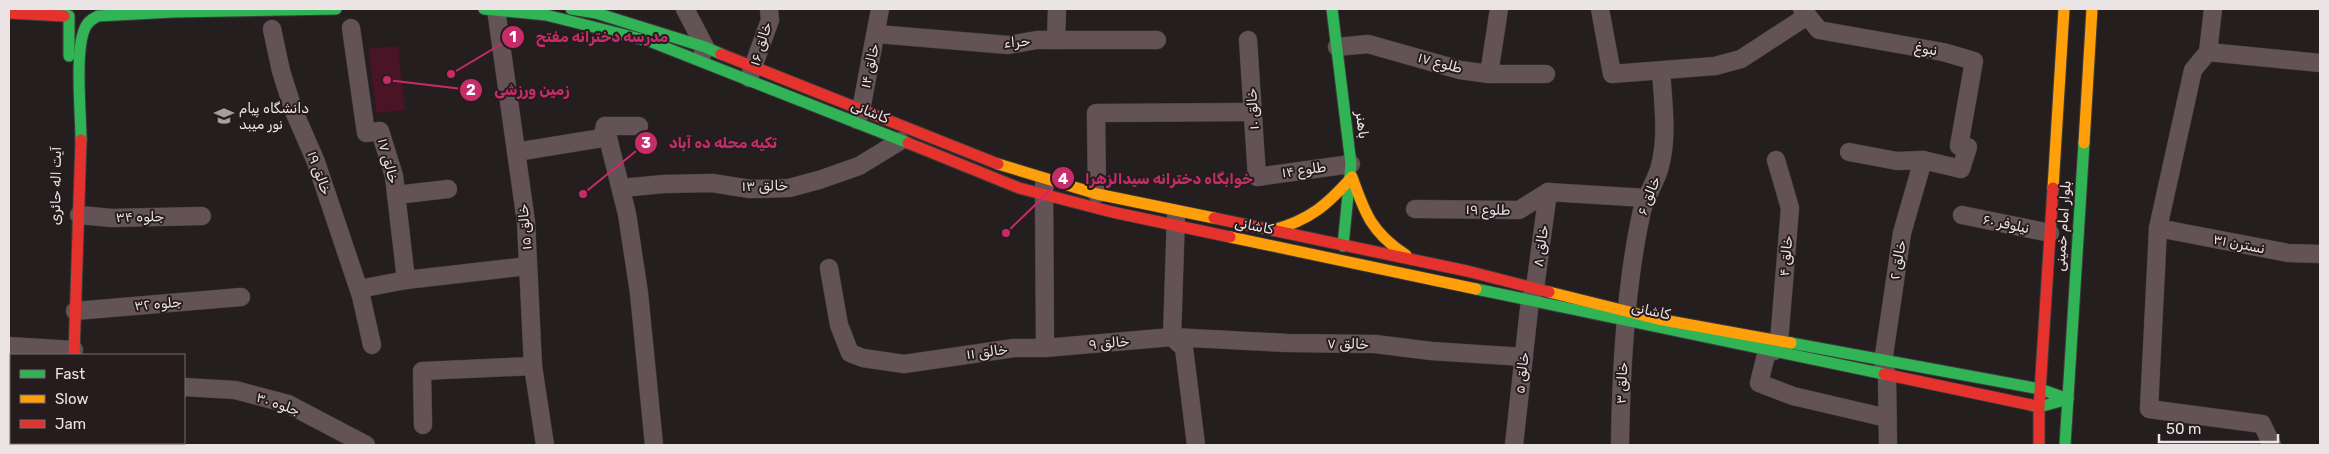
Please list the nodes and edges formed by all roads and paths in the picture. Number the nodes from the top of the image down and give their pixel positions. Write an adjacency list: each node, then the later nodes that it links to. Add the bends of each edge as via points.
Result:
1 (49, 9): 18 (street)
2 (112, 9): 19 (street)
3 (336, 9): 19 (street)
4 (492, 9): 28 (street, کاشانی, via 546,15); 39 (street, خالق ۱۵)
5 (570, 9): 28 (street, کاشانی, via 604,16)
6 (685, 9): 28 (street)
7 (769, 9): 31 (street, خالق ۱۶, via 770,20)
8 (880, 9): 22 (street, خالق ۱۴)
9 (1057, 9): 23 (street)
10 (1332, 9): 26 (street, باهنر)
11 (1499, 9): 32 (street)
12 (1600, 9): 30 (street, via 1612,74)
13 (2064, 9): 59 (street, بلوار امام خمینی)
14 (2092, 9): 84 (street, بلوار امام خمینی)
15 (2214, 9): 27 (street)
16 (1804, 12): 30 (street, via 1740,59 1715,66); 42 (street, نبوغ, via 1819,30 1943,52 1974,61 1962,169)
17 (9, 13): 18 (street)
18 (69, 16): 19 (street); 78 (street, آیت اله حائری, via 72,162)
19 (98, 16): 53 (street, آیت اله حائری, via 86,27 80,58)
20 (351, 28): 50 (street, خالق ۱۷, via 366,133 380,130 394,176)
21 (272, 29): 68 (street, خالق ۱۹, via 293,109 316,162)
22 (877, 34): 23 (street, حراء, via 1008,45); 35 (street, خالق ۱۴)
23 (1056, 40): 24 (street, حراء)
24 (1157, 40)
25 (1248, 40): 34 (street, خالق ۱۰)
26 (1337, 47): 32 (street, طلوع ۱۷, via 1368,44 1460,70); 43 (street, باهنر)
27 (2208, 52): 29 (street); 57 (street, via 2193,70)
28 (702, 54): 31 (street, کاشانی)
29 (2320, 62)
30 (1662, 71): 51 (street, خالق ۶, via 1664,144 1661,165)
31 (751, 74): 35 (street, کاشانی)
32 (1489, 74): 33 (street, طلوع ۱۷)
33 (1546, 74)
34 (1253, 112): 44 (street, خالق ۱۰); 49 (street, via 1096,113)
35 (858, 116): 38 (street, کاشانی); 45 (street, کاشانی, via 962,151)
36 (604, 126): 37 (street); 39 (street, via 602,138); 46 (street)
37 (639, 126)
38 (900, 140): 45 (street, کاشانی, via 1019,188); 46 (street, خالق ۱۳, via 859,166 789,188 750,189 712,183)
39 (516, 152): 64 (street, خالق ۱۵, via 526,222)
40 (1849, 152): 42 (street, via 1897,161)
41 (1776, 160): 77 (street, خالق ۴, via 1790,208)
42 (1923, 160): 81 (street, خالق ۲, via 1902,233)
43 (1351, 170): 44 (street, طلوع ۱۴); 58 (street, via 1327,206 1300,223); 61 (street, باهنر); 63 (street, via 1369,224 1385,242)
44 (1257, 177)
45 (1044, 187): 49 (street, کاشانی); 56 (street, کاشانی); 76 (street)
46 (621, 188): 90 (street, via 639,293)
47 (448, 189): 50 (street)
48 (1548, 192): 51 (street); 52 (street, طلوع ۱۹, via 1518,210); 69 (street, خالق ۸)
49 (1097, 194): 56 (street, کاشانی)
50 (396, 195): 67 (street, خالق ۱۷)
51 (1646, 198): 72 (street, خالق ۶, via 1636,246)
52 (1415, 209)
53 (79, 215): 55 (street, جلوه ۳۴, via 112,218); 71 (street, آیت اله حائری)
54 (1962, 215): 59 (street, نیلوفر ۶۰)
55 (202, 216)
56 (1176, 219): 58 (street, کاشانی); 60 (street, کاشانی); 73 (street)
57 (2158, 228): 62 (street, نسترن ۳۱, via 2288,253); 97 (street, via 2149,409 2262,424)
58 (1271, 231): 60 (street); 61 (street, کاشانی)
59 (2050, 233): 83 (street, بلوار امام خمینی)
60 (1243, 239): 66 (street, کاشانی)
61 (1343, 246): 63 (street, کاشانی)
62 (2320, 254)
63 (1415, 260): 66 (street); 69 (street, کاشانی)
64 (528, 266): 67 (street); 80 (street, خالق ۱۵)
65 (830, 268): 76 (street, خالق ۱۱, via 839,325 850,354 904,364 976,352)
66 (1429, 278): 69 (street, کاشانی)
67 (406, 280): 68 (street)
68 (360, 292): 74 (street, خالق ۱۹)
69 (1533, 294): 72 (street, کاشانی); 79 (street, خالق ۵)
70 (241, 298): 71 (street, جلوه ۳۲)
71 (75, 311): 78 (street, آیت اله حائری)
72 (1628, 316): 77 (street, کاشانی); 93 (street, خالق ۳, via 1621,378)
73 (1172, 337): 76 (street, خالق ۹); 79 (street, خالق ۷, via 1375,344); 91 (street, via 1184,348)
74 (372, 345)
75 (9, 346): 78 (street)
76 (1046, 348)
77 (1773, 349): 81 (street, کاشانی); 86 (street, خالق ۴, via 1759,383 1793,396)
78 (70, 353)
79 (1524, 357): 92 (street, خالق ۵)
80 (533, 366): 87 (street, via 422,370); 89 (street, خالق ۱۵)
81 (1885, 369): 83 (street, کاشانی); 85 (street, کاشانی); 86 (street, خالق ۲)
82 (185, 387): 88 (street, جلوه ۳۰, via 235,390 288,404)
83 (2040, 389): 84 (street, کاشانی); 85 (street, بلوار امام خمینی)
84 (2068, 399): 85 (street); 96 (street, بلوار امام خمینی)
85 (2039, 407): 95 (street, بلوار امام خمینی)
86 (1887, 418): 94 (street, خالق ۲)
87 (423, 425)
88 (366, 445)
89 (545, 445)
90 (654, 445)
91 (1196, 445)
92 (1514, 445)
93 (1620, 445)
94 (1888, 445)
95 (2039, 445)
96 (2065, 445)
97 (2272, 445)

